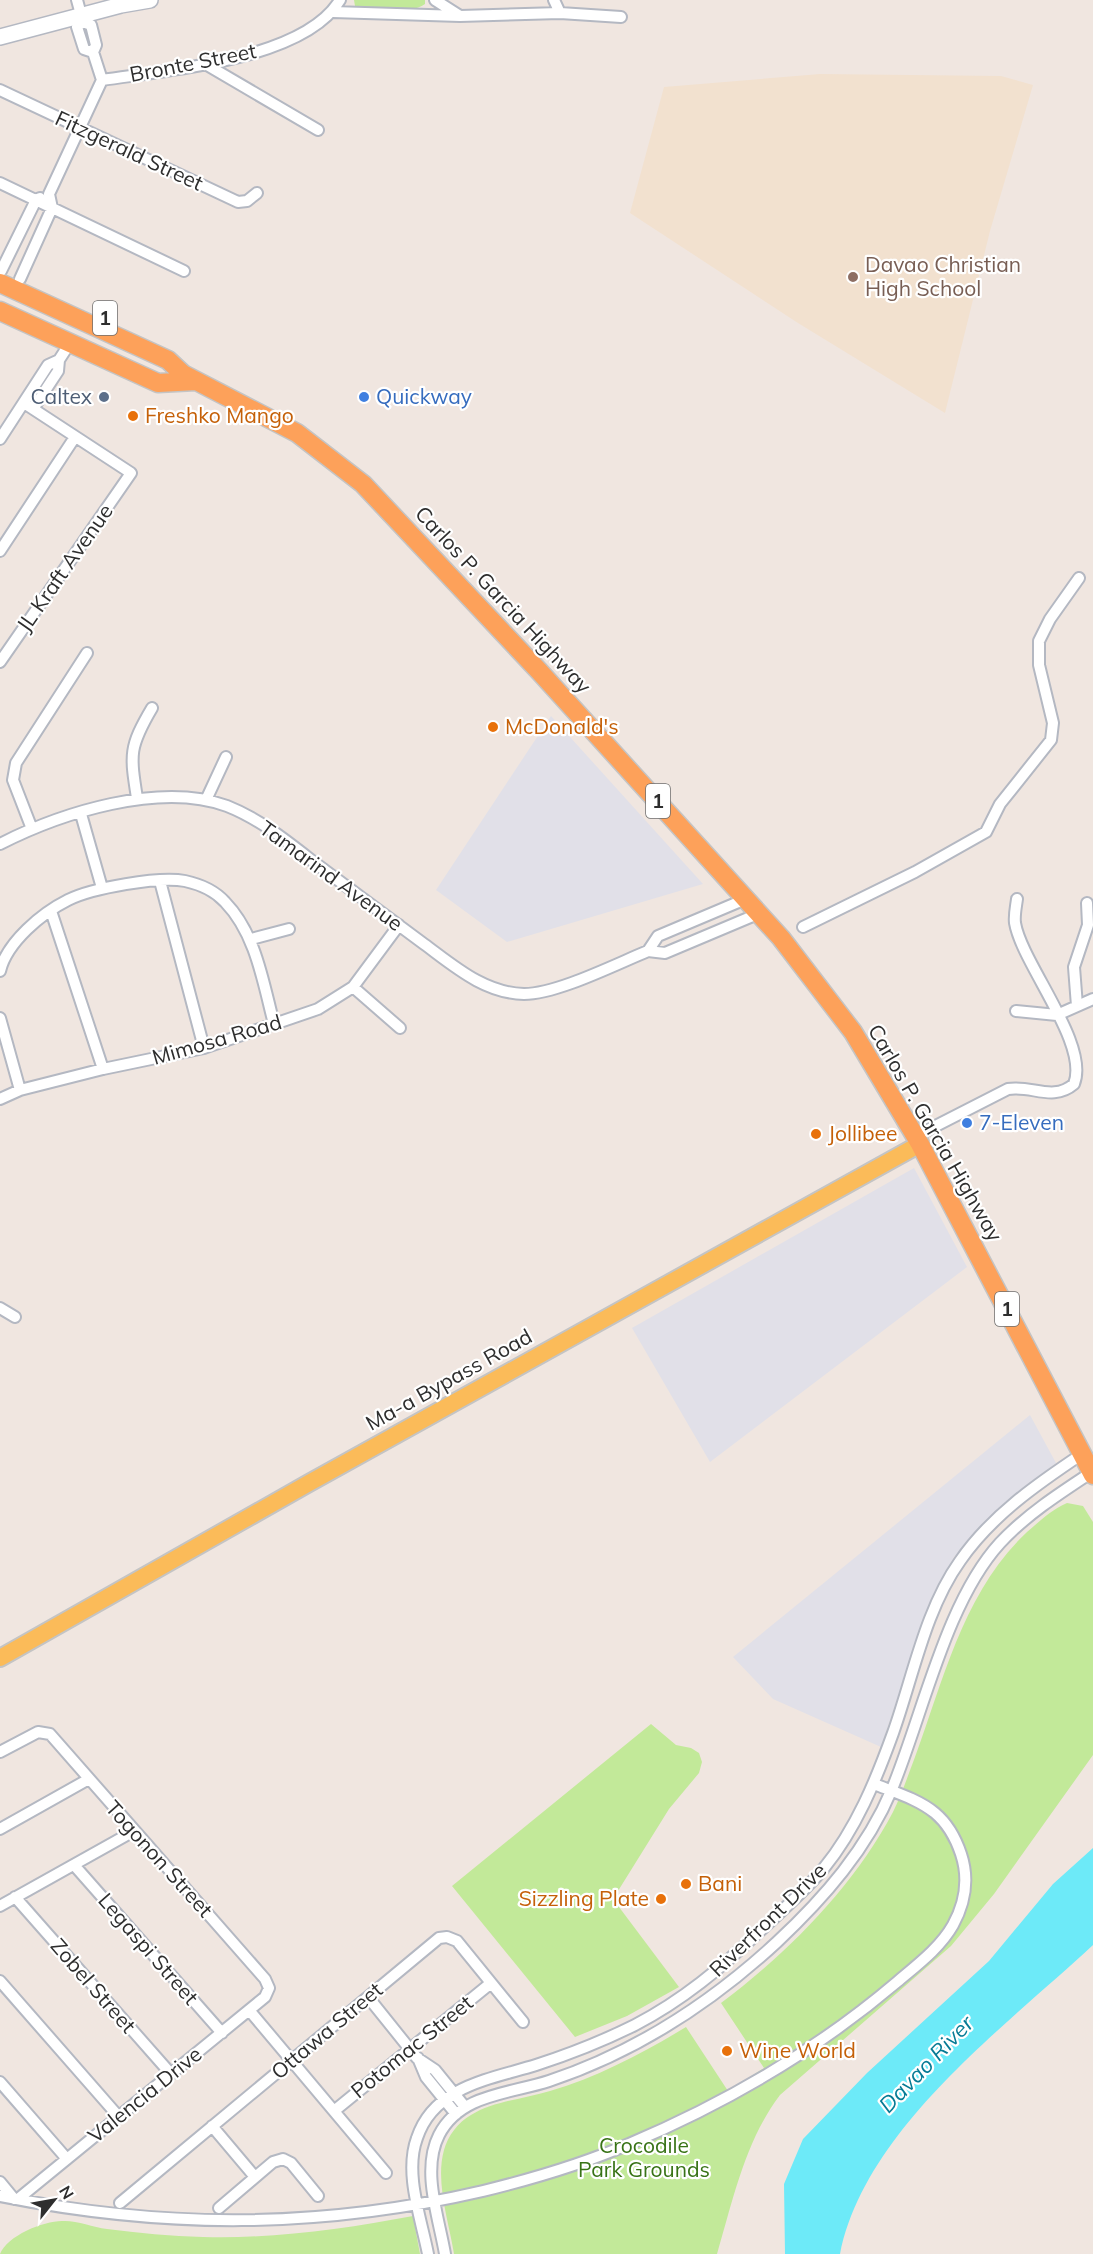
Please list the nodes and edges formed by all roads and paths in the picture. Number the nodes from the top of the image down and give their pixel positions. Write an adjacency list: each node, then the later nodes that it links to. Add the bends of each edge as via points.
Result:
1 (150, 0): 5 (main road)
2 (340, 0): 6 (street, Bronte Street)
3 (435, 0): 8 (street)
4 (554, 0): 7 (street)
5 (80, 12): 10 (main road); 12 (street, via 77,27 84,49 93,52)
6 (333, 12): 8 (street); 11 (street, Bronte Street, via 308,31 281,44)
7 (560, 13): 8 (street); 9 (street)
8 (460, 16)
9 (621, 17)
10 (0, 36)
11 (207, 65): 12 (street, Bronte Street); 15 (street)
12 (102, 80): 14 (street)
13 (0, 90): 14 (street, Fitzgerald Street)
14 (80, 127): 17 (street, Fitzgerald Street, via 238,202 248,201); 18 (street)
15 (318, 130)
16 (0, 183): 19 (street)
17 (257, 193)
18 (49, 194): 19 (street); 20 (street)
19 (36, 200): 20 (street); 21 (street)
20 (52, 208): 22 (street); 23 (street)
21 (27, 218): 22 (street); 24 (street)
22 (44, 227): 25 (street)
23 (184, 271)
24 (0, 275): 25 (highway, Carlos P. Garcia Highway / 1); 29 (highway, Carlos P. Garcia Highway / 1, via 168,360)
25 (20, 279): 29 (highway, Carlos P. Garcia Highway / 1, via 173,350)
26 (0, 298): 29 (highway, Carlos P. Garcia Highway / 1, via 163,372)
27 (0, 310): 28 (highway, 1)
28 (70, 343): 29 (highway, 1, via 158,383); 30 (street, via 59,360 48,365)
29 (190, 378): 48 (highway, Carlos P. Garcia Highway / 1, via 297,433 368,489)
30 (28, 406): 31 (street); 32 (street)
31 (75, 437): 33 (street); 36 (street, JL Kraft Avenue, via 131,473)
32 (0, 439)
33 (0, 551)
34 (1079, 579): 55 (street, via 1050,619 1039,642 1039,665 1053,723 1051,740 1000,804 986,832)
35 (0, 641): 36 (street)
36 (10, 647): 38 (street, JL Kraft Avenue)
37 (87, 653): 44 (street, via 16,763 13,780)
38 (0, 662)
39 (152, 708): 41 (street, via 133,745)
40 (226, 757): 42 (street)
41 (137, 798): 42 (street, Tamarind Avenue); 43 (street, Tamarind Avenue)
42 (206, 800): 54 (street, Tamarind Avenue, via 228,807 276,834)
43 (81, 814): 44 (street, Tamarind Avenue); 47 (street)
44 (32, 829): 45 (street, Tamarind Avenue)
45 (0, 844)
46 (160, 881): 47 (street); 58 (street, via 183,880 204,887 225,902); 69 (street)
47 (102, 888): 51 (street, via 67,900)
48 (748, 898): 52 (highway, Carlos P. Garcia Highway / 1); 53 (street, Tamarind Avenue)
49 (1017, 899): 65 (street, via 1018,933)
50 (1087, 903): 63 (street, via 1088,925 1074,967)
51 (51, 911): 60 (street, via 19,936 3,959); 70 (street)
52 (760, 913): 57 (street, Tamarind Avenue); 73 (highway, Carlos P. Garcia Highway / 1, via 829,998)
53 (703, 917): 57 (street); 59 (street, Tamarind Avenue, via 658,936)
54 (399, 925): 59 (street, Tamarind Avenue, via 466,974 506,993 545,991); 61 (street, Mimosa Road)
55 (803, 927)
56 (289, 929): 58 (street)
57 (710, 934): 59 (street, Tamarind Avenue, via 665,953)
58 (251, 939): 67 (street)
59 (648, 951)
60 (0, 971)
61 (353, 987): 67 (street, Mimosa Road, via 318,1010); 68 (street)
62 (1093, 999): 63 (street)
63 (1077, 1006): 65 (street)
64 (1016, 1011): 65 (street)
65 (1058, 1015): 73 (street, via 1075,1059 1076,1079 1071,1086 1047,1094 1020,1087 1008,1089)
66 (0, 1018): 71 (street)
67 (274, 1024): 69 (street, Mimosa Road)
68 (400, 1028)
69 (204, 1048): 70 (street, Mimosa Road)
70 (103, 1069): 71 (street, Mimosa Road)
71 (20, 1090): 72 (street, Mimosa Road)
72 (0, 1099)
73 (918, 1140): 76 (highway, Carlos P. Garcia Highway / 1); 78 (main road, Ma-a Bypass Road)
74 (0, 1308): 75 (street)
75 (15, 1317)
76 (1082, 1454): 77 (highway, Carlos P. Garcia Highway / 1); 81 (street, Riverfront Drive, via 1005,1511 960,1561 935,1606)
77 (1092, 1474): 82 (street, Riverfront Drive, via 1036,1510 1000,1543 977,1575 949,1632)
78 (0, 1658)
79 (0, 1752): 80 (street, Togonon Street, via 31,1735 46,1732)
80 (89, 1779): 83 (street); 84 (street, Togonon Street)
81 (874, 1784): 82 (street); 86 (street, Riverfront Drive, via 840,1847)
82 (891, 1791): 89 (street, Riverfront Drive, via 847,1868); 113 (street, via 935,1813 953,1835 964,1862 960,1910 951,1929 924,1959 822,2039 734,2095 625,2146 574,2164 517,2182)
83 (0, 1829)
84 (134, 1831): 85 (street); 92 (street, Togonon Street, via 266,1979)
85 (74, 1864): 87 (street); 96 (street, Legaspi Street)
86 (798, 1896): 89 (street); 101 (street, Riverfront Drive, via 715,1974 637,2024 598,2043 478,2081)
87 (15, 1898): 88 (street); 99 (street, Zobel Street)
88 (0, 1906)
89 (810, 1910): 102 (street, Riverfront Drive, via 728,1986 647,2040 548,2081)
90 (0, 1982): 104 (street)
91 (491, 1983): 93 (street, Ottawa Street, via 457,1941 443,1937); 95 (street, Ottawa Street); 97 (street, Potomac Street)
92 (269, 1988): 94 (street, Valencia Drive, via 265,1997)
93 (368, 1997): 97 (street); 98 (street, Ottawa Street)
94 (249, 2010): 96 (street, Valencia Drive); 98 (street)
95 (523, 2022)
96 (222, 2032): 99 (street, Valencia Drive)
97 (414, 2054): 101 (street, via 435,2070); 103 (street, Potomac Street)
98 (291, 2060): 103 (street); 105 (street, Ottawa Street)
99 (171, 2074): 104 (street, Valencia Drive)
100 (0, 2082): 106 (street)
101 (449, 2096): 102 (street); 115 (street, Riverfront Drive, via 424,2122 417,2138 412,2157)
102 (460, 2110): 113 (street, via 446,2124 434,2147 430,2166)
103 (334, 2111): 107 (street)
104 (119, 2117): 106 (street, Valencia Drive)
105 (212, 2126): 108 (street); 114 (street, Ottawa Street)
106 (67, 2159): 112 (street, Valencia Drive)
107 (386, 2173)
108 (255, 2177): 111 (street, via 283,2159 291,2163); 116 (street)
109 (0, 2182): 112 (street)
110 (0, 2196): 112 (street)
111 (318, 2196)
112 (16, 2199): 115 (street, via 108,2215 203,2222 336,2214)
113 (436, 2200): 115 (street); 118 (street)
114 (120, 2203)
115 (418, 2203): 117 (street, Riverfront Drive)
116 (219, 2208)
117 (428, 2254)
118 (445, 2254)

